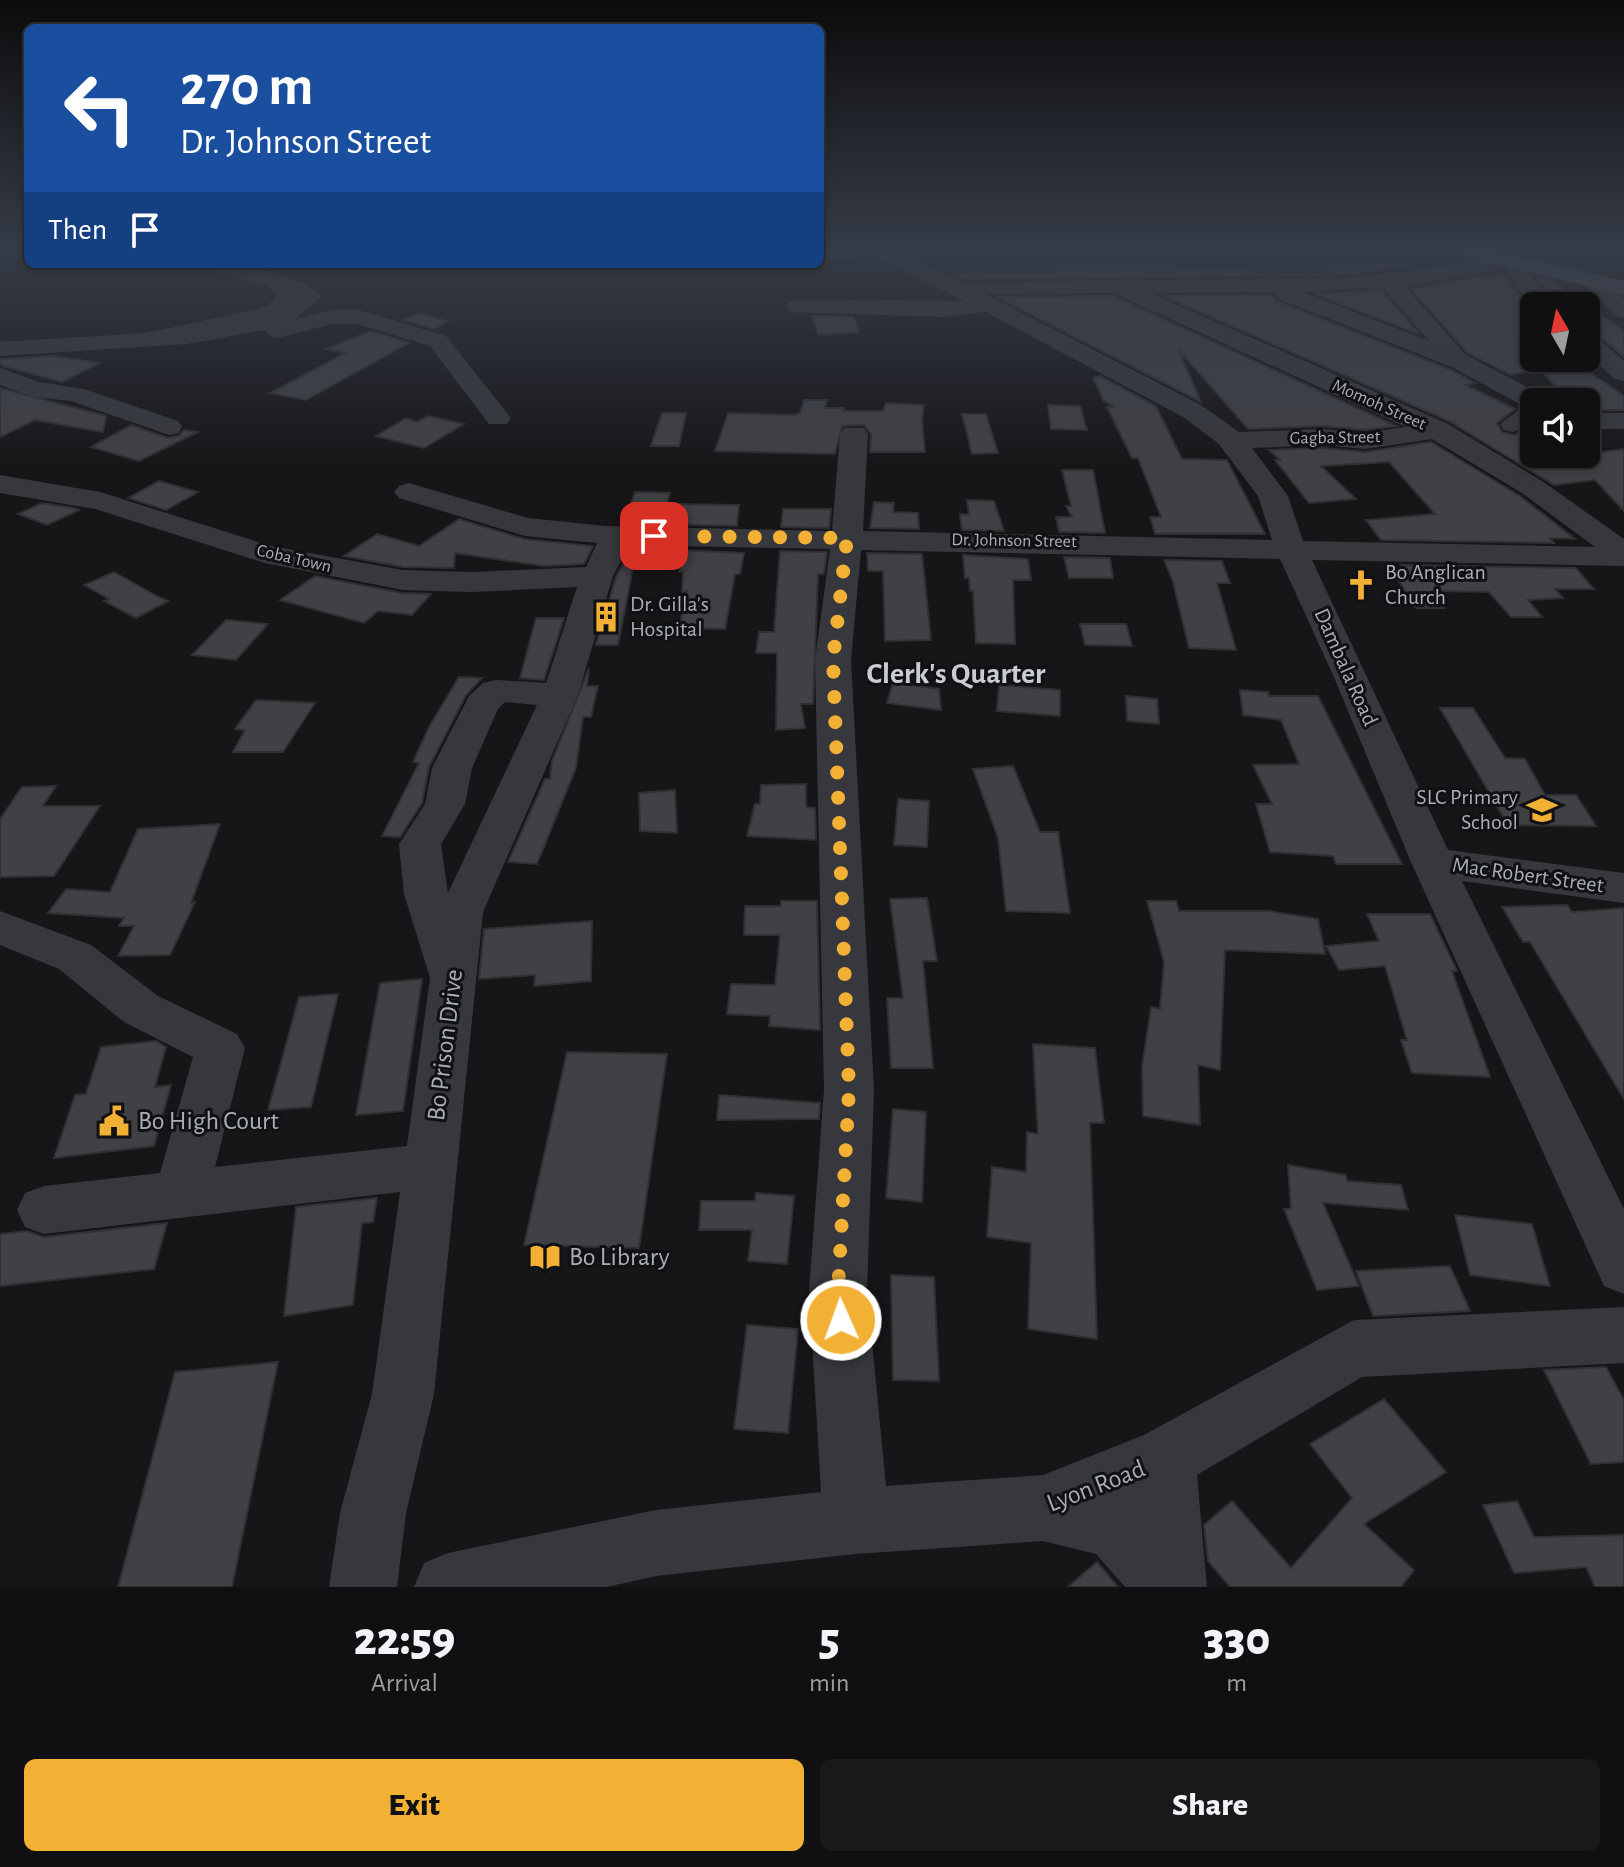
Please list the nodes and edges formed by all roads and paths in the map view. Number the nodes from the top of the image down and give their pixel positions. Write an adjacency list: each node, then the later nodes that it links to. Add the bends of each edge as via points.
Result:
1 (228, 322): 10 (street)
2 (258, 322): 9 (street)
3 (311, 322): 9 (street, via 271,332)
4 (383, 322): 17 (street, via 438,341)
5 (1023, 322): 24 (street, Dambala Road, via 1192,411)
6 (1196, 322): 22 (street, Momoh Street)
7 (1359, 322): 13 (street)
8 (1425, 322): 13 (street)
9 (232, 329): 10 (street)
10 (146, 340): 11 (street)
11 (0, 349)
12 (1600, 353): 14 (street)
13 (1461, 362): 16 (street)
14 (1624, 374)
15 (0, 376): 21 (street, via 34,389 75,394)
16 (1520, 393)
17 (498, 418)
18 (1600, 421): 19 (street)
19 (1624, 421)
20 (1520, 423): 22 (street, Gagba Street)
21 (169, 427)
22 (1436, 430): 24 (street, Gagba Street, via 1365,441); 30 (street, Momoh Street, via 1532,487)
23 (854, 434): 28 (street)
24 (1231, 441): 29 (street, Dambala Road, via 1273,496)
25 (0, 484): 31 (street, Coba Town, via 100,501 265,554 403,580)
26 (409, 492): 27 (street, Dr. Johnson Street, via 525,527)
27 (605, 535): 28 (street, Dr. Johnson Street); 31 (street, Bo Prison Drive, via 616,542)
28 (847, 538): 29 (street, Dr. Johnson Street); 44 (street, via 833,660 849,1090 838,1291)
29 (1290, 547): 30 (street, Dr. Johnson Street); 33 (street, Dambala Road)
30 (1624, 555)
31 (597, 576): 32 (street, Bo Prison Drive)
32 (560, 695): 36 (street, Bo Prison Drive, via 461,912); 36 (street, via 496,691 482,704 452,768 445,804 420,844 426,894)
33 (1432, 862): 34 (street, Mac Robert Street); 40 (street, Dambala Road)
34 (1624, 888)
35 (0, 927): 38 (street, via 75,957 141,1009 220,1048)
36 (453, 986): 37 (street, Bo Prison Drive)
37 (429, 1166): 38 (street); 45 (street, Bo Prison Drive, via 403,1394 373,1513)
38 (181, 1194): 39 (street)
39 (44, 1210)
40 (1624, 1268)
41 (1624, 1335): 42 (street, Lyon Road, via 1354,1349)
42 (1164, 1459): 43 (street, Lyon Road); 47 (street)
43 (1043, 1508): 44 (street, Lyon Road); 47 (street, via 1115,1525)
44 (856, 1521): 46 (street, Lyon Road, via 656,1543)
45 (363, 1587)
46 (448, 1587)
47 (1172, 1587)

